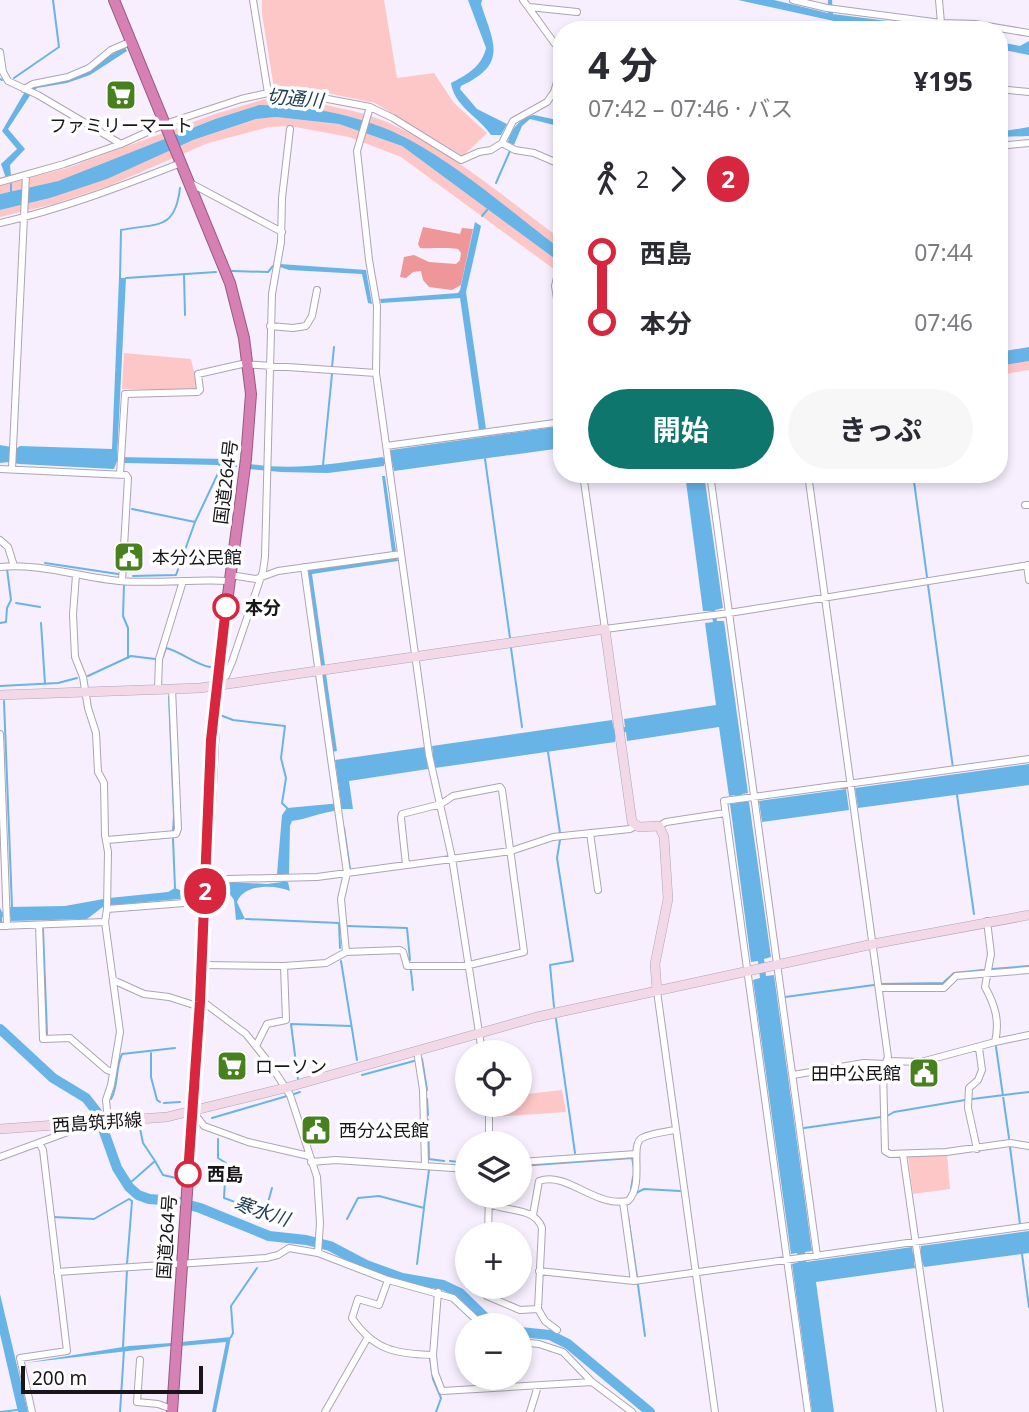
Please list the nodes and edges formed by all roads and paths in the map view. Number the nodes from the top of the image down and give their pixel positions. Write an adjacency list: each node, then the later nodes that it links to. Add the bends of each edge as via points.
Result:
1 (114, 0): 12 (highway, 国道264号)
2 (253, 0): 18 (street)
3 (523, 0): 6 (street)
4 (793, 0): 8 (street)
5 (939, 0): 9 (street)
6 (529, 8): 7 (street); 13 (street)
7 (577, 12)
8 (925, 21)
9 (941, 21)
10 (1008, 30): 11 (street)
11 (1029, 33)
12 (132, 41): 15 (street, via 111,50 89,68); 21 (highway, 国道264号)
13 (553, 41)
14 (0, 52): 15 (street, via 4,77)
15 (25, 89): 25 (street)
16 (1008, 90): 17 (street)
17 (1029, 92)
18 (268, 93): 20 (street, via 312,96); 21 (street)
19 (553, 93): 23 (street, via 547,102 513,121)
20 (370, 109): 23 (street, via 461,160); 39 (street, via 357,151 377,306)
21 (165, 125): 25 (street); 28 (highway, 国道264号)
22 (290, 129): 34 (street)
23 (502, 143): 27 (street)
24 (1029, 143): 26 (street)
25 (121, 144): 29 (street)
26 (1008, 145)
27 (553, 161)
28 (181, 163): 31 (highway, 国道264号); 32 (street, via 114,190)
29 (26, 176): 30 (street); 32 (street)
30 (0, 182)
31 (190, 183): 34 (street); 37 (highway, 国道264号, via 230,283)
32 (25, 217): 33 (street); 42 (street)
33 (0, 223)
34 (282, 232): 36 (street)
35 (317, 290): 36 (street, via 306,326)
36 (271, 326): 38 (street)
37 (249, 363): 38 (street); 44 (street, via 198,374 198,392 124,394); 56 (highway, 国道264号, via 250,423)
38 (270, 367): 39 (street); 55 (street)
39 (376, 373): 41 (street)
40 (553, 423): 41 (street)
41 (386, 446): 49 (street)
42 (12, 467): 43 (street); 44 (street)
43 (0, 469)
44 (120, 474): 58 (street, via 128,478)
45 (584, 483): 62 (street)
46 (711, 483): 61 (street)
47 (809, 483): 60 (street)
48 (0, 540): 51 (street, via 8,547)
49 (401, 554): 53 (street); 63 (street)
50 (1028, 565): 57 (street); 60 (street)
51 (14, 566): 52 (street); 54 (street)
52 (0, 567)
53 (304, 567): 55 (street); 64 (street)
54 (76, 575): 58 (street); 68 (street, via 75,657)
55 (261, 577): 56 (street); 65 (street, via 232,662)
56 (229, 578): 59 (street); 65 (highway, 国道264号)
57 (1029, 580)
58 (122, 581): 59 (street)
59 (183, 581): 67 (street, via 159,659)
60 (825, 598): 61 (street); 72 (street)
61 (729, 613): 62 (street); 73 (street)
62 (605, 629): 63 (street); 76 (street)
63 (415, 656): 64 (street); 74 (street)
64 (318, 670): 65 (street); 83 (street)
65 (216, 685): 66 (street); 84 (highway, 国道264号)
66 (172, 688): 67 (street); 79 (street, via 176,834)
67 (158, 689): 68 (street)
68 (85, 691): 69 (street); 79 (street, via 96,733 98,772 104,783)
69 (0, 695)
70 (0, 734): 92 (street)
71 (1029, 759): 72 (street)
72 (851, 784): 73 (street); 93 (street)
73 (755, 797): 75 (street, via 724,801); 97 (street)
74 (441, 804): 80 (street, via 453,796 500,787); 81 (street); 82 (street, via 402,814)
75 (725, 813): 77 (street); 99 (street)
76 (635, 826): 77 (street); 78 (street)
77 (659, 826): 104 (street, via 664,837 668,899 655,964)
78 (590, 833): 80 (street, via 554,837); 85 (street)
79 (107, 840): 87 (street)
80 (511, 850): 81 (street); 96 (street, via 524,952)
81 (452, 858): 82 (street); 96 (street)
82 (406, 864): 83 (street)
83 (347, 873): 84 (street, via 228,879); 94 (street, via 341,899)
84 (206, 886): 86 (highway, 国道264号)
85 (598, 890)
86 (205, 898): 87 (street); 95 (highway, 国道264号)
87 (107, 908): 90 (street)
88 (1029, 915): 89 (street, 西島筑邦線)
89 (987, 921): 93 (street, 西島筑邦線); 101 (street, via 991,954)
90 (105, 922): 91 (street); 102 (street)
91 (39, 925): 92 (street); 114 (street, via 43,1039 70,1038)
92 (3, 926)
93 (873, 944): 97 (street, 西島筑邦線); 103 (street)
94 (346, 952): 96 (street, via 400,950 407,966); 98 (street, via 326,963)
95 (202, 965): 98 (street); 105 (highway, 国道264号)
96 (470, 965): 106 (street)
97 (778, 965): 99 (street, 西島筑邦線); 115 (street)
98 (285, 966): 110 (street, via 286,1020 267,1024)
99 (757, 969): 104 (street, 西島筑邦線); 139 (street)
100 (1029, 970): 101 (street)
101 (986, 974): 103 (street, via 956,976 944,988); 109 (street, via 985,987 995,1004)
102 (113, 980): 105 (street, via 144,994 194,1005); 114 (street, via 120,1032)
103 (880, 988): 113 (street)
104 (657, 990): 106 (street, 西島筑邦線); 121 (street)
105 (200, 1002): 110 (street, via 236,1025); 117 (highway, 国道264号)
106 (480, 1033): 108 (street); 112 (street, 西島筑邦線)
107 (1029, 1035): 109 (street)
108 (481, 1040)
109 (995, 1042): 111 (street)
110 (256, 1046): 116 (street)
111 (979, 1048): 113 (street, via 921,1062); 124 (street, via 982,1070 969,1088 968,1108)
112 (417, 1051): 116 (street, 西島筑邦線); 130 (street)
113 (887, 1062): 115 (street); 126 (street, via 883,1070 885,1151)
114 (113, 1072): 118 (street, via 106,1100)
115 (793, 1075): 138 (street)
116 (285, 1088): 117 (street, 西島筑邦線); 128 (street)
117 (193, 1111): 118 (street, 西島筑邦線); 128 (street, via 204,1126); 140 (highway, 国道264号)
118 (108, 1121): 119 (street, 西島筑邦線)
119 (78, 1123): 120 (street, 西島筑邦線); 122 (street, via 76,1129)
120 (0, 1129)
121 (675, 1130): 125 (street, via 643,1138); 143 (street)
122 (39, 1143): 127 (street); 142 (street)
123 (1029, 1146): 124 (street, via 1010,1143)
124 (977, 1149): 126 (street)
125 (636, 1154): 129 (street); 132 (street, via 635,1188 632,1198)
126 (903, 1154): 136 (street)
127 (0, 1157)
128 (310, 1159): 130 (street); 137 (street, via 320,1197)
129 (532, 1161)
130 (425, 1165): 131 (street)
131 (455, 1168)
132 (623, 1202): 134 (street, via 597,1199 556,1179 544,1179 537,1186); 145 (street)
133 (507, 1208): 134 (street)
134 (533, 1214): 141 (street, via 542,1228)
135 (1029, 1226): 136 (street)
136 (916, 1242): 138 (street); 166 (street)
137 (318, 1251): 140 (street, via 289,1248 266,1258); 144 (street)
138 (817, 1256): 139 (street)
139 (786, 1260): 143 (street); 165 (street)
140 (182, 1264): 142 (street); 158 (highway, 国道264号)
141 (539, 1271): 145 (street); 148 (street)
142 (57, 1272): 159 (street, via 67,1351 20,1358)
143 (695, 1272): 145 (street); 164 (street)
144 (388, 1280): 146 (street); 151 (street, via 379,1305 358,1299 352,1318)
145 (634, 1282)
146 (438, 1292): 149 (street); 153 (street)
147 (499, 1299): 148 (street, via 520,1310)
148 (538, 1309): 150 (street, via 544,1321)
149 (470, 1313)
150 (557, 1330)
151 (368, 1337): 153 (street, via 390,1350); 161 (street)
152 (532, 1344): 155 (street, via 563,1352)
153 (433, 1354): 156 (street, via 444,1392)
154 (139, 1360): 157 (street)
155 (592, 1382): 156 (street); 163 (street)
156 (538, 1386): 162 (street)
157 (137, 1402): 158 (street); 160 (street)
158 (172, 1411)
159 (32, 1412)
160 (136, 1412)
161 (325, 1412)
162 (530, 1412)
163 (632, 1412)
164 (715, 1412)
165 (808, 1412)
166 (940, 1412)

